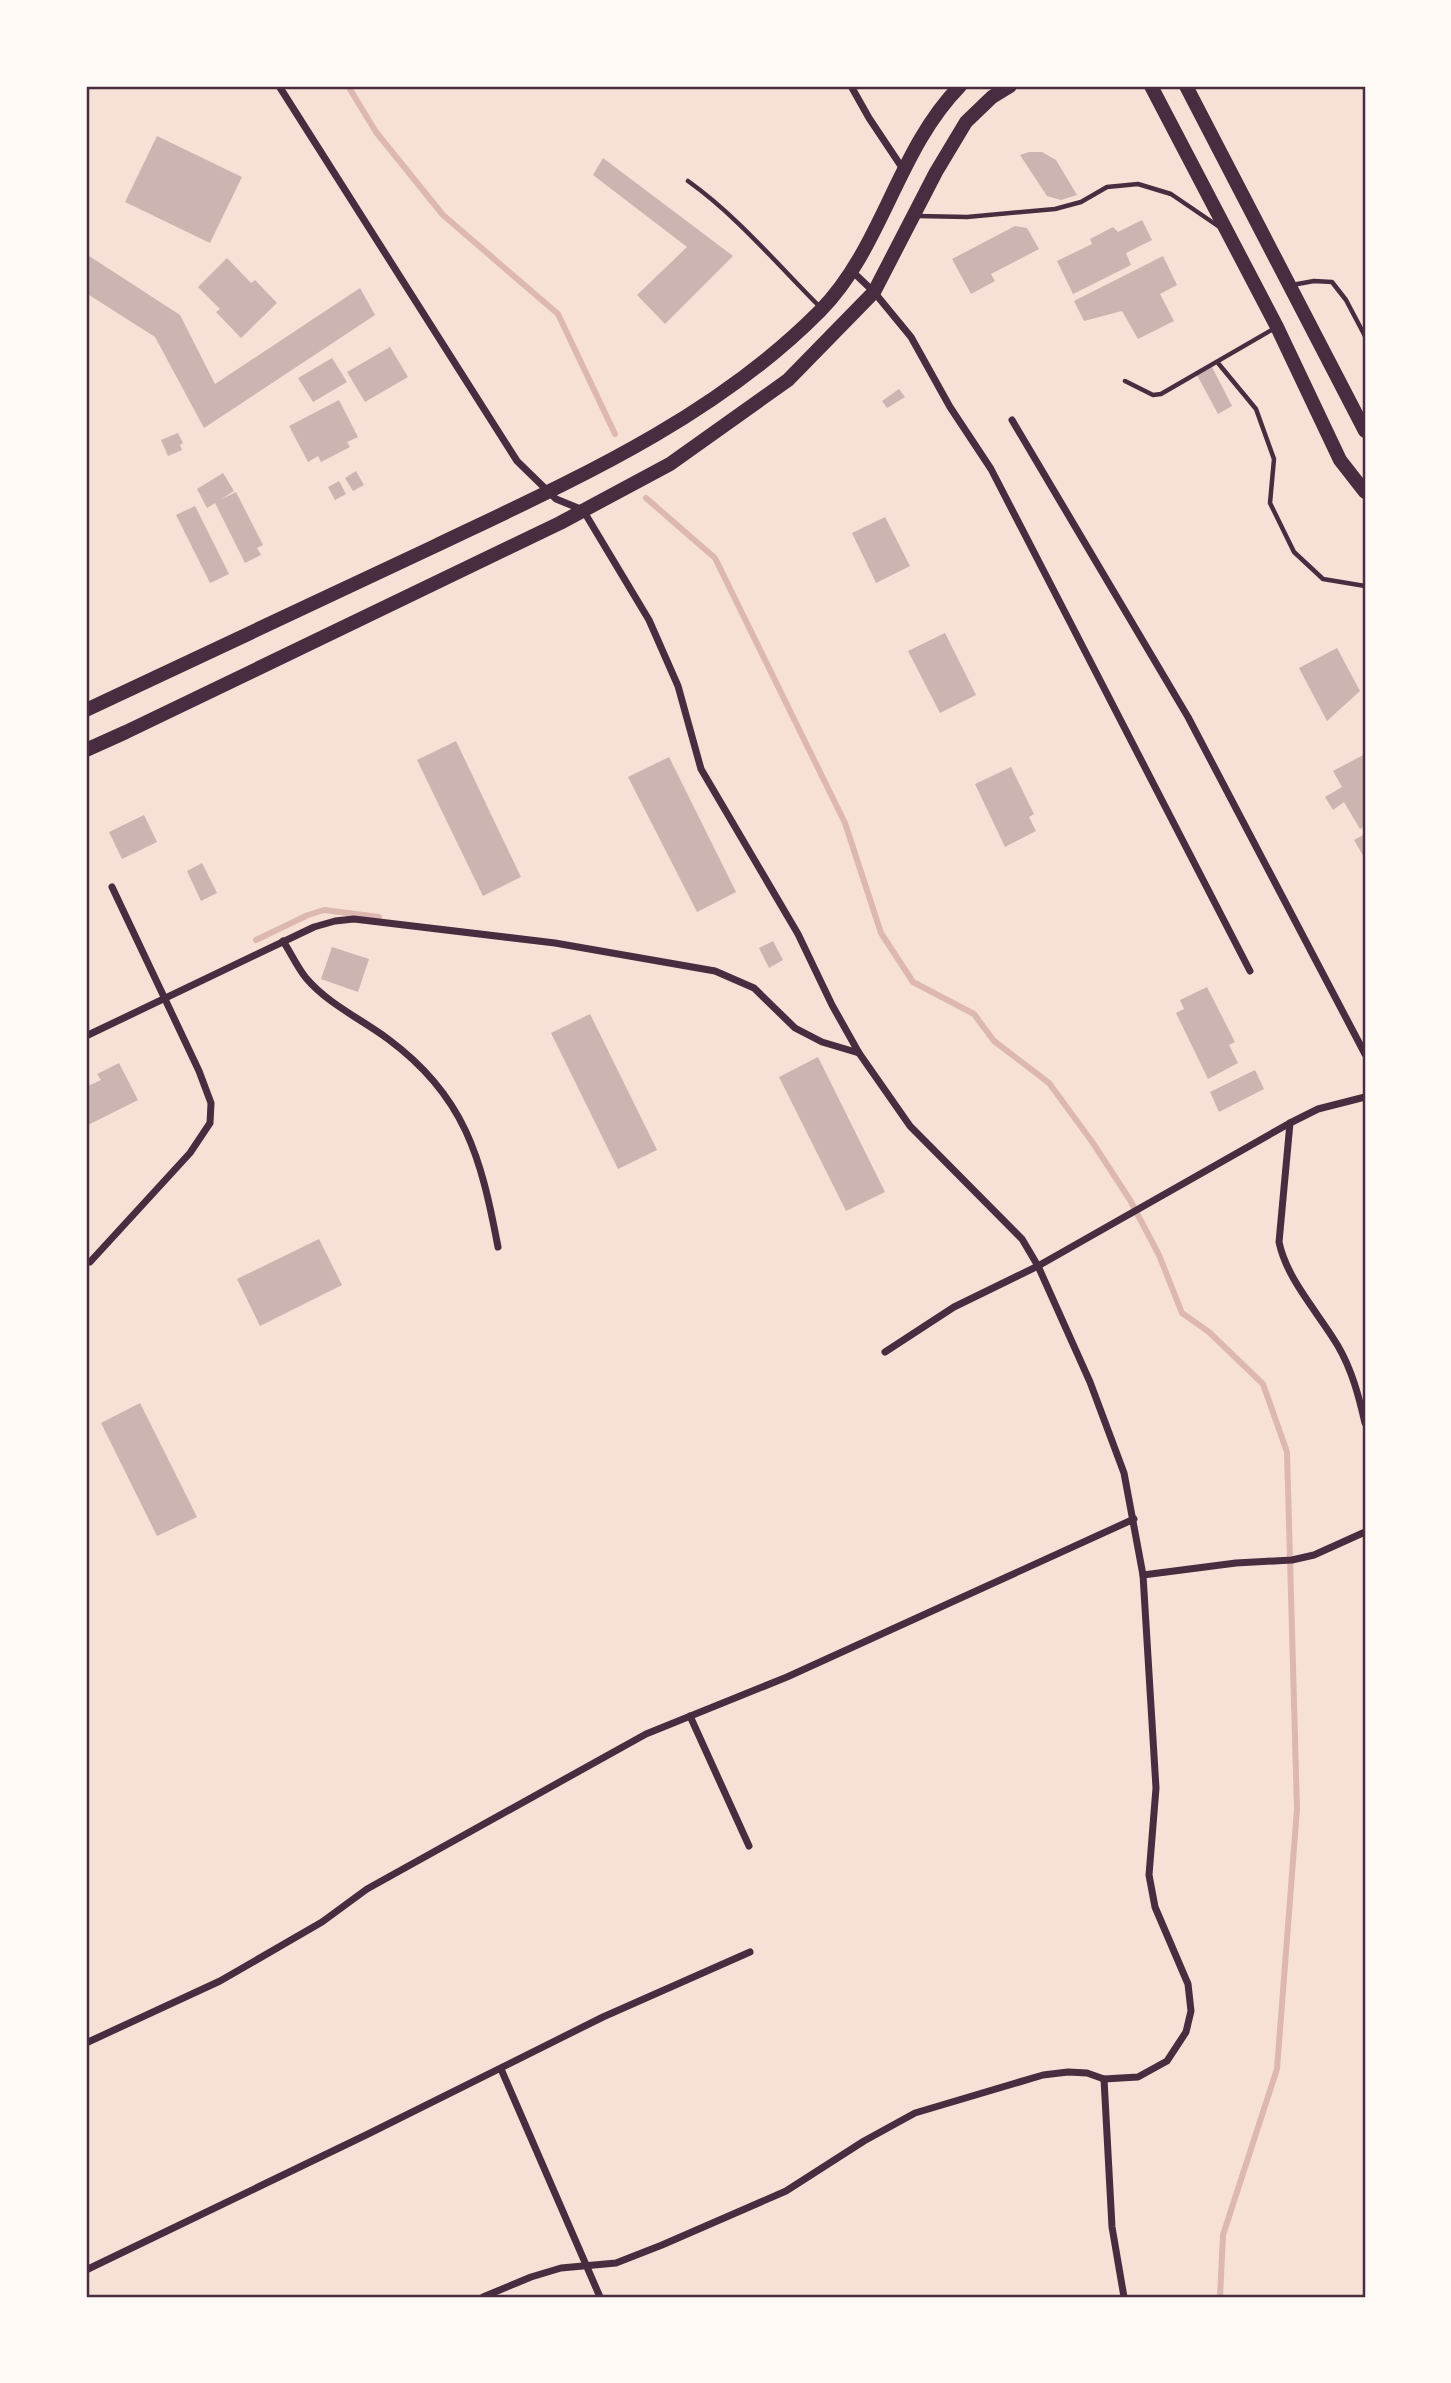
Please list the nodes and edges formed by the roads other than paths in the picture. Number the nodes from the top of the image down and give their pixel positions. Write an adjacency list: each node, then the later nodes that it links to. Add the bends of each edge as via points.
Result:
1 (279, 86): 21 (street, via 517,461)
2 (851, 86): 7 (street)
3 (960, 86): 7 (main road, via 929,122)
4 (1010, 86): 9 (main road, via 966,122)
5 (1151, 86): 10 (main road)
6 (1186, 86): 12 (main road)
7 (904, 170): 11 (main road)
8 (688, 181): 14 (lane, via 730,213)
9 (914, 216): 10 (lane, via 967,217 1055,209 1081,202 1107,187 1138,184 1171,194); 13 (main road)
10 (1229, 233): 15 (main road)
11 (852, 271): 13 (street); 14 (main road)
12 (1290, 285): 16 (lane, via 1332,282); 20 (main road)
13 (874, 292): 23 (main road, via 788,380 670,464); 29 (street, via 911,337 991,469)
14 (822, 309): 21 (main road, via 783,346 698,409)
15 (1277, 327): 17 (lane); 22 (main road, via 1340,460)
16 (1365, 336)
17 (1218, 363): 18 (lane, via 1161,394 1153,395); 24 (lane, via 1256,409 1274,459 1270,503 1294,552 1323,579)
18 (1125, 381)
19 (1012, 420): 33 (street, via 1188,717)
20 (1365, 431)
21 (548, 492): 23 (street); 25 (main road)
22 (1365, 492)
23 (583, 510): 26 (main road); 32 (street, via 649,620 678,686 701,769 798,934)
24 (1365, 586)
25 (86, 710)
26 (86, 750)
27 (111, 887): 30 (street)
28 (283, 941): 30 (street); 32 (street, via 314,927 354,919 555,943 715,971 754,988 795,1028); 36 (street, via 306,978 389,1040 432,1078 455,1108 486,1185)
29 (1250, 971)
30 (166, 998): 31 (street); 37 (street, via 211,1103 210,1123 190,1153)
31 (86, 1036)
32 (859, 1053): 38 (street, via 911,1126 1022,1239)
33 (1365, 1054)
34 (1365, 1097): 35 (street)
35 (1290, 1122): 38 (street); 40 (street, via 1279,1242 1283,1261 1340,1349)
36 (498, 1247)
37 (90, 1262)
38 (1038, 1266): 39 (street, via 954,1307); 41 (street, via 1090,1382 1124,1473)
39 (885, 1352)
40 (1365, 1423)
41 (1134, 1519): 43 (street); 44 (street, via 787,1677)
42 (1365, 1532): 43 (street, via 1292,1560)
43 (1143, 1574): 49 (street, via 1156,1788 1149,1875 1155,1907 1188,1984 1191,2011 1186,2032 1167,2061 1138,2077)
44 (690, 1716): 45 (street); 47 (street, via 646,1734 367,1889 322,1922 220,1981)
45 (749, 1846)
46 (750, 1952): 48 (street)
47 (86, 2043)
48 (501, 2068): 50 (street); 51 (street)
49 (1104, 2079): 50 (street, via 1087,2073 1043,2075 915,2113 786,2191 616,2263); 54 (street, via 1112,2227)
50 (585, 2267): 52 (street, via 561,2268); 53 (street)
51 (86, 2270)
52 (483, 2297)
53 (600, 2297)
54 (1124, 2297)

